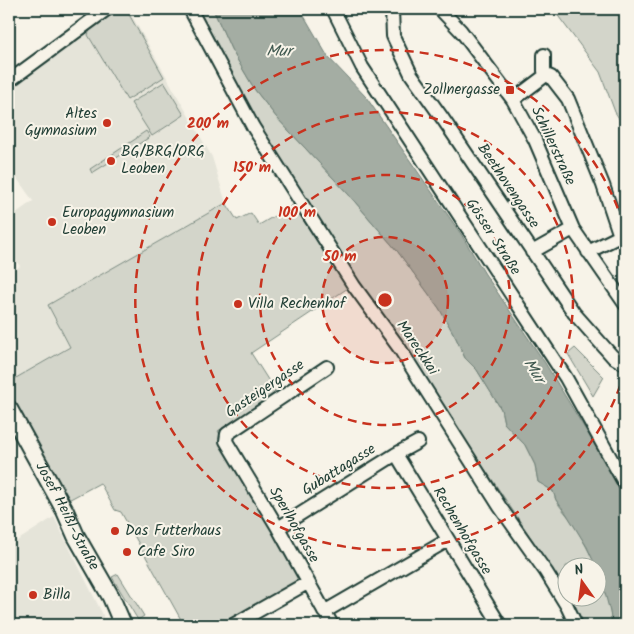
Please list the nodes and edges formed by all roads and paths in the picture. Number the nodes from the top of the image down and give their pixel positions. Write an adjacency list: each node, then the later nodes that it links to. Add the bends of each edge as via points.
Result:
1 (107, 9): 8 (street)
2 (190, 9): 30 (street, Mareckkai, via 253,127 354,286 400,349 500,508 546,572)
3 (333, 9): 21 (street, Gösser Straße, via 362,67 566,378)
4 (392, 9): 12 (street, Beethovengasse, via 393,36 411,74)
5 (440, 9): 9 (street, Schillerstraße)
6 (544, 55): 7 (street)
7 (546, 75): 9 (street); 11 (street, via 568,99)
8 (9, 82)
9 (513, 100): 10 (street, Schillerstraße, via 535,140)
10 (572, 229): 12 (street); 13 (street, Schillerstraße)
11 (623, 239): 13 (street)
12 (532, 252): 15 (street, Beethovengasse, via 574,313 613,357)
13 (588, 252): 14 (street, Schillerstraße)
14 (625, 304)
15 (625, 364)
16 (327, 367): 18 (street, Gasteigergasse, via 227,434)
17 (9, 409): 27 (main road, Josef Heißl-Straße)
18 (226, 441): 22 (street, Sperlhofgasse)
19 (418, 442): 20 (street, Gubattagasse)
20 (396, 454): 22 (street, Gubattagasse); 23 (street, Rechenhofgasse)
21 (625, 484)
22 (278, 528): 24 (street, Sperlhofgasse)
23 (448, 540): 25 (street); 26 (street, Rechenhofgasse)
24 (307, 583): 25 (street, Sperlhofgasse); 28 (street)
25 (324, 612): 29 (street, Sperlhofgasse)
26 (493, 623)
27 (123, 625)
28 (235, 625)
29 (332, 625)
30 (576, 625)

